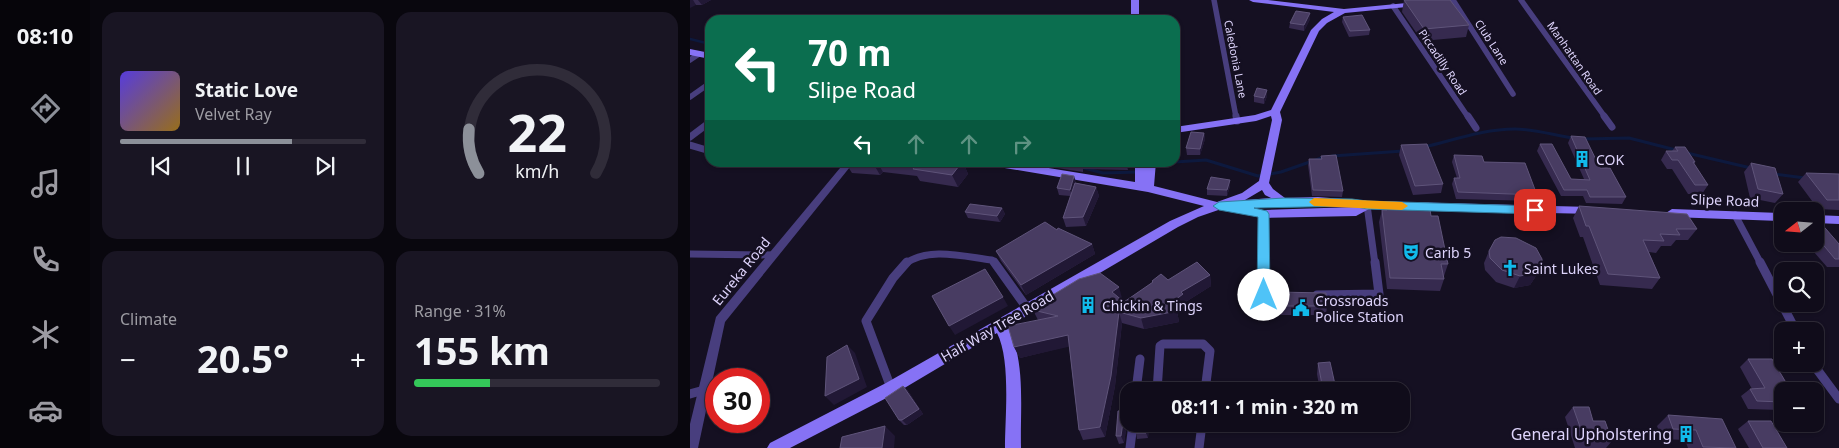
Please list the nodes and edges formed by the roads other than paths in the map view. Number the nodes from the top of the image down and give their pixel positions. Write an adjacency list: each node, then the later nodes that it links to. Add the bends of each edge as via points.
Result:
1 (1135, 0): 12 (main road)
2 (1142, 0): 13 (main road)
3 (1214, 0): 23 (street, Caledonia Lane)
4 (1253, 0): 7 (main road)
5 (1450, 0): 20 (street, Club Lane)
6 (1521, 0): 25 (street, Manhattan Road)
7 (1266, 1): 10 (main road)
8 (1427, 2): 9 (main road)
9 (1393, 6): 11 (main road); 26 (street, Piccadilly Road)
10 (1308, 8): 11 (main road); 14 (main road, via 1320,14)
11 (1344, 11): 14 (main road)
12 (1134, 15)
13 (1142, 15)
14 (1321, 23): 22 (main road)
15 (690, 52): 16 (main road)
16 (699, 54): 17 (main road); 18 (street)
17 (705, 55)
18 (690, 60)
19 (705, 86): 21 (street)
20 (1513, 94)
21 (690, 97)
22 (1275, 112): 23 (main road); 34 (main road, via 1277,120)
23 (1237, 121): 27 (main road)
24 (705, 126): 28 (street)
25 (1612, 127)
26 (1476, 128)
27 (1180, 129)
28 (690, 137)
29 (690, 145): 30 (street)
30 (705, 150)
31 (846, 167): 47 (street, Eureka Road)
32 (1017, 167): 35 (main road)
33 (1146, 167): 35 (main road)
34 (1265, 178): 36 (main road, via 1269,192); 38 (main road, via 1246,196)
35 (1144, 188): 38 (main road)
36 (1284, 202): 37 (main road); 38 (main road)
37 (1367, 205): 39 (main road); 41 (main road, via 1356,212); 48 (street, via 1380,294)
38 (1219, 206): 41 (main road); 50 (main road, Half Way Tree Road, via 1174,224)
39 (1600, 212)
40 (1657, 213): 42 (main road, Slipe Road)
41 (1264, 214): 49 (street, via 1264,295)
42 (1735, 216): 43 (main road, Slipe Road); 51 (street)
43 (1774, 217)
44 (1824, 219): 45 (main road)
45 (1839, 220)
46 (690, 254): 47 (street)
47 (773, 255): 59 (street, Eureka Road, via 720,320)
48 (1312, 294)
49 (1292, 295)
50 (1027, 308): 52 (main road, Half Way Tree Road); 58 (street, via 992,260 929,254 911,259 899,271 866,321)
51 (1791, 322)
52 (1000, 325): 58 (main road, Half Way Tree Road); 66 (main road, via 1008,343 1012,375)
53 (1140, 360): 55 (street)
54 (1819, 372): 61 (street)
55 (1137, 382)
56 (1158, 382): 57 (street, via 1160,346 1203,344 1210,351)
57 (1206, 382)
58 (891, 388): 65 (main road, Half Way Tree Road)
59 (704, 390): 60 (street); 64 (street, Eureka Road)
60 (690, 394)
61 (1839, 400)
62 (1132, 432): 67 (street)
63 (1201, 432): 68 (street)
64 (691, 448)
65 (774, 448)
66 (1013, 448)
67 (1130, 448)
68 (1199, 448)

